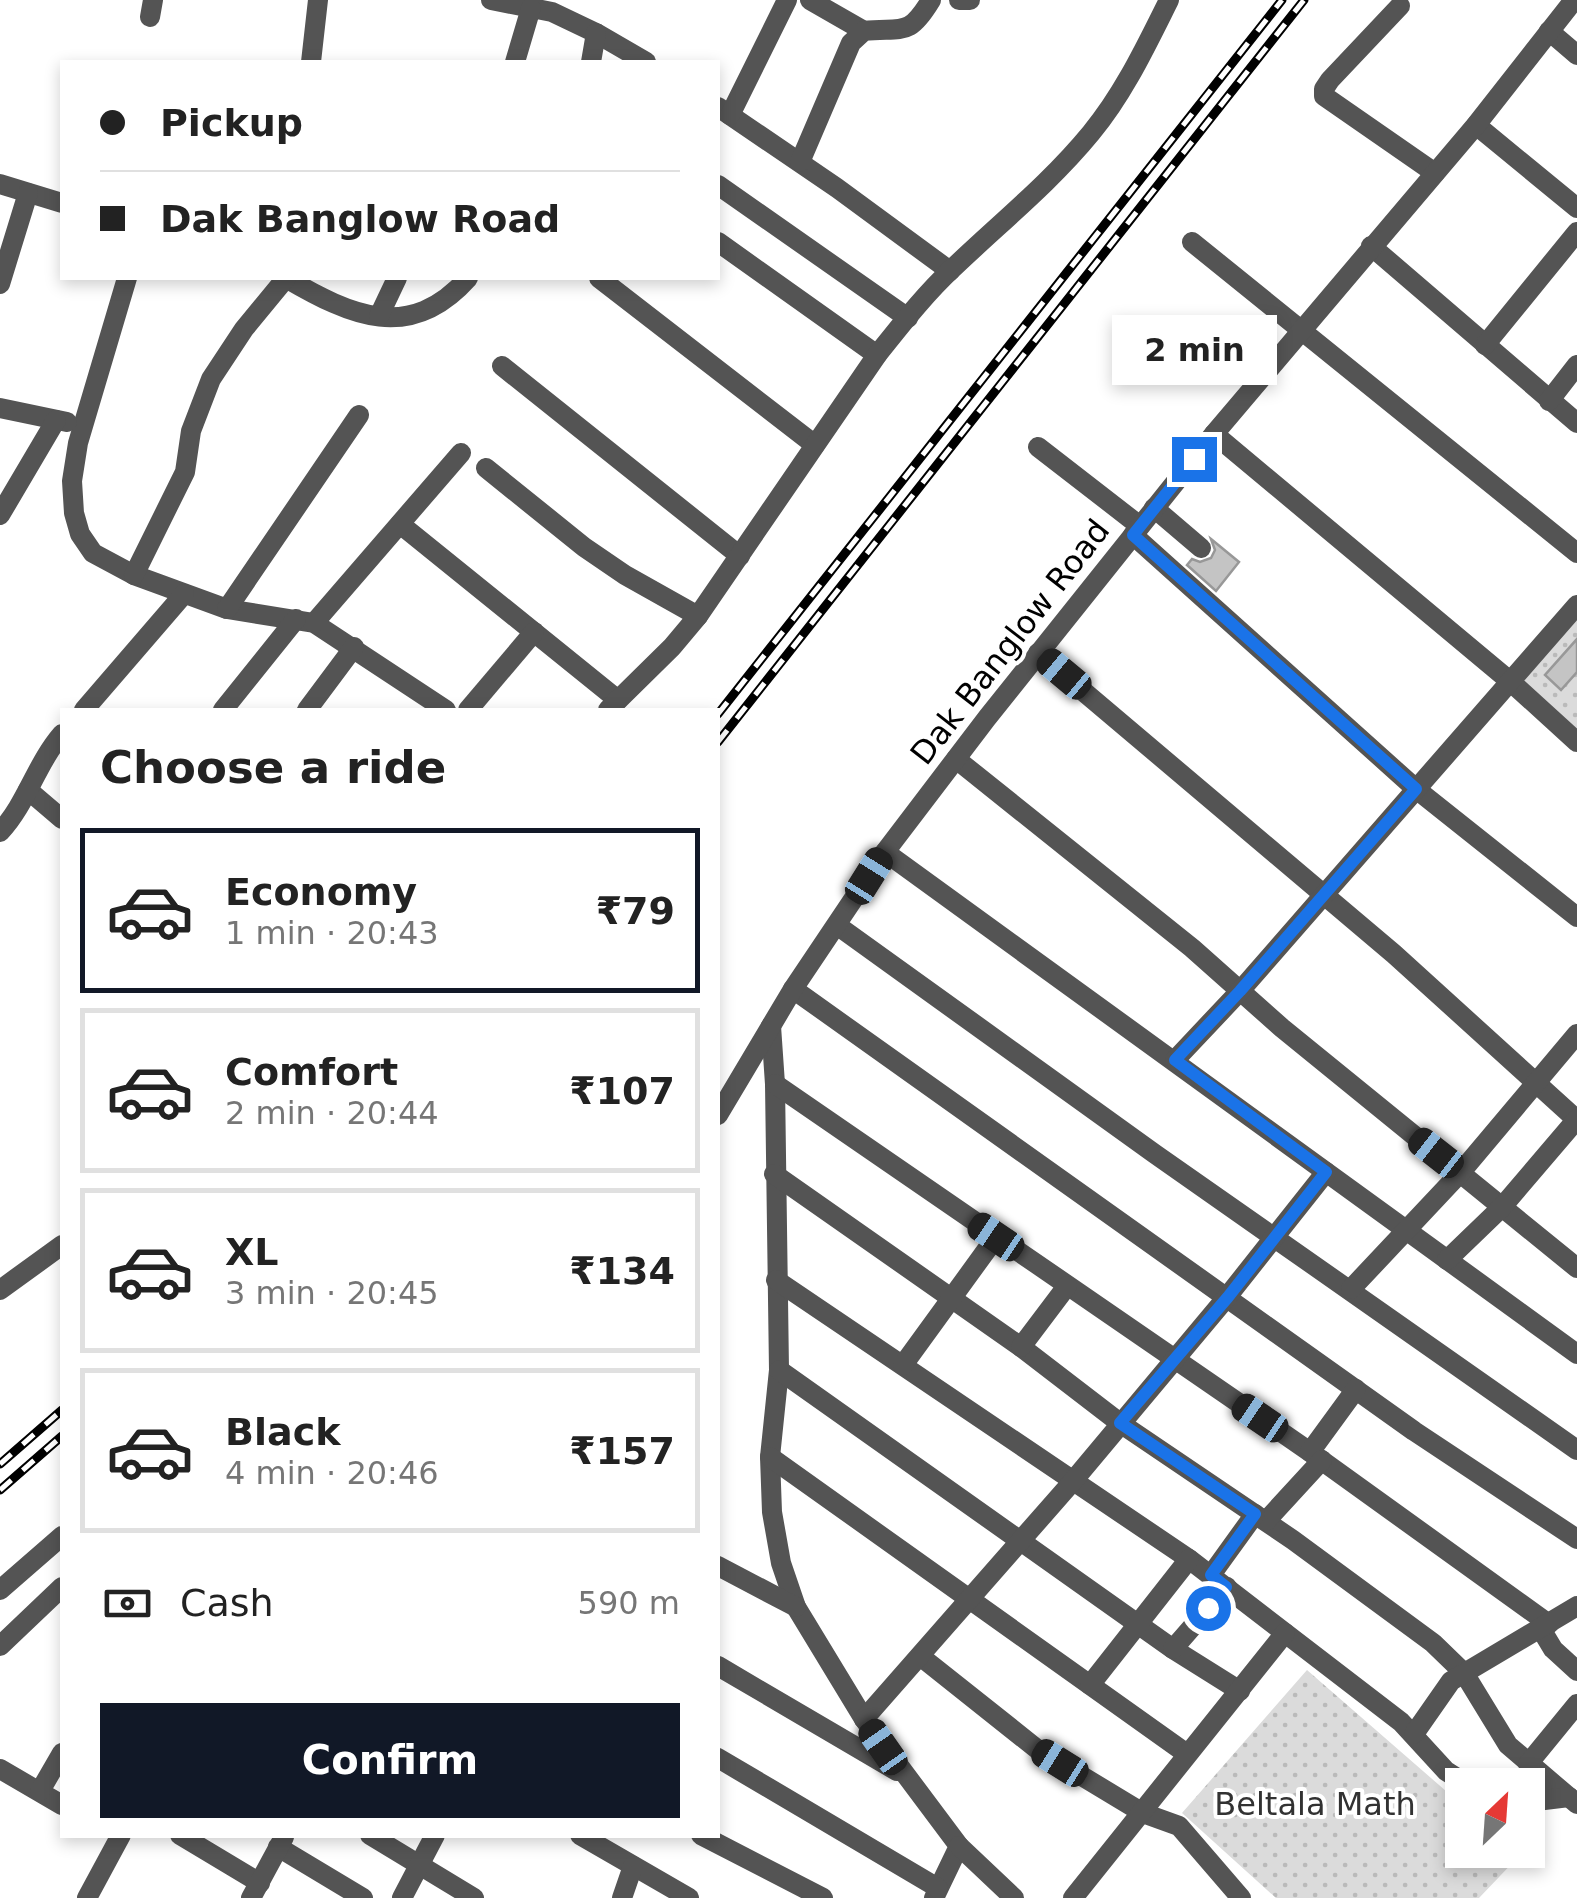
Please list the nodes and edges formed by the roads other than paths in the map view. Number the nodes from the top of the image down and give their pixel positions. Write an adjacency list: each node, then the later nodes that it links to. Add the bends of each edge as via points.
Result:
1 (318, 0): 17 (street)
2 (491, 0): 11 (street)
3 (787, 0): 21 (street)
4 (931, 0): 13 (street, via 909,28)
5 (959, 0): 6 (street)
6 (970, 0)
7 (1169, 0): 34 (street, via 1130,78 1092,132)
8 (1574, 0): 14 (street, Dak Banglow Road)
9 (822, 3): 13 (street)
10 (1400, 6): 24 (street, via 1330,80 1324,96)
11 (531, 8): 12 (street); 18 (street)
12 (567, 10): 15 (street)
13 (864, 30): 23 (street, via 852,43)
14 (1549, 31): 16 (street); 22 (street, Dak Banglow Road)
15 (596, 32): 19 (street); 20 (street)
16 (1577, 55)
17 (311, 60)
18 (516, 60)
19 (591, 60)
20 (643, 60)
21 (724, 111): 23 (street)
22 (1476, 124): 24 (street, Dak Banglow Road); 29 (street)
23 (800, 162): 34 (street)
24 (1435, 173): 33 (street, Dak Banglow Road)
25 (0, 184): 27 (street)
26 (720, 186): 43 (street)
27 (28, 193): 28 (street); 41 (street)
28 (60, 202)
29 (1577, 208)
30 (1576, 236): 45 (street)
31 (1192, 242): 44 (street)
32 (720, 243): 46 (street)
33 (1371, 246): 44 (street, Dak Banglow Road); 45 (street)
34 (950, 271): 43 (street)
35 (125, 280): 54 (street)
36 (284, 280): 67 (street, via 211,380 191,431 182,482)
37 (290, 280): 42 (street, via 352,312)
38 (397, 280): 42 (street)
39 (466, 280): 42 (street, via 423,314)
40 (603, 280): 56 (street)
41 (0, 284)
42 (380, 316)
43 (908, 318): 46 (street)
44 (1302, 330): 55 (street, Dak Banglow Road); 65 (street)
45 (1486, 345): 49 (street)
46 (877, 355): 56 (street)
47 (1577, 365): 49 (street)
48 (502, 366): 66 (street)
49 (1549, 400): 53 (street)
50 (0, 408): 52 (street)
51 (359, 414): 70 (street)
52 (56, 420): 54 (street); 61 (street)
53 (1577, 423)
54 (84, 425): 67 (street, via 72,481 80,534 93,553)
55 (1214, 434): 60 (street, Dak Banglow Road); 76 (street)
56 (814, 444): 66 (street)
57 (1038, 447): 63 (street)
58 (461, 453): 62 (street)
59 (486, 468): 71 (street, via 584,547)
60 (1154, 508): 63 (street, Dak Banglow Road); 64 (street)
61 (0, 515)
62 (400, 524): 72 (street); 73 (street)
63 (1136, 531): 75 (street, Dak Banglow Road); 86 (street)
64 (1201, 548)
65 (1577, 553)
66 (740, 556): 71 (street)
67 (134, 575): 68 (street)
68 (184, 594): 70 (street); 78 (street)
69 (1577, 604): 76 (street)
70 (226, 609): 72 (street)
71 (698, 616): 77 (street)
72 (305, 621): 74 (street); 79 (street)
73 (534, 632): 77 (street); 82 (street)
74 (354, 647): 80 (street); 81 (street)
75 (1038, 653): 85 (street, Dak Banglow Road); 91 (street)
76 (1511, 682): 84 (street); 86 (street)
77 (614, 705)
78 (86, 708)
79 (226, 708)
80 (308, 708)
81 (443, 708)
82 (470, 708)
83 (60, 736): 87 (street)
84 (1577, 742)
85 (956, 758): 90 (street, Dak Banglow Road); 95 (street)
86 (1416, 789): 91 (street); 92 (street)
87 (28, 790): 88 (street); 89 (street)
88 (60, 817)
89 (0, 832)
90 (885, 852): 93 (street, Dak Banglow Road); 98 (street)
91 (1324, 895): 95 (street); 99 (street)
92 (1577, 917)
93 (838, 926): 94 (street, Dak Banglow Road); 108 (street)
94 (793, 989): 96 (street, Dak Banglow Road); 117 (street)
95 (1240, 991): 98 (street); 104 (street)
96 (771, 1026): 100 (street); 101 (street, Dak Banglow Road)
97 (1577, 1034): 99 (street)
98 (1175, 1060): 103 (street)
99 (1536, 1081): 102 (street); 104 (street)
100 (775, 1084): 105 (street); 109 (street)
101 (720, 1106)
102 (1577, 1120): 106 (street)
103 (1326, 1172): 107 (street); 108 (street)
104 (1460, 1172): 106 (street); 107 (street)
105 (774, 1174): 113 (street); 118 (street)
106 (1502, 1207): 111 (street); 112 (street)
107 (1408, 1231): 111 (street); 115 (street)
108 (1274, 1236): 115 (street); 117 (street)
109 (996, 1237): 114 (street); 118 (street)
110 (60, 1246): 116 (street)
111 (1447, 1260): 120 (street)
112 (1577, 1268)
113 (776, 1280): 122 (street); 123 (street)
114 (1068, 1286): 119 (street); 121 (street)
115 (1351, 1289): 126 (street)
116 (0, 1290)
117 (1228, 1297): 121 (street); 124 (street)
118 (951, 1298): 119 (street); 122 (street)
119 (1021, 1348): 125 (street)
120 (1577, 1354)
121 (1173, 1359): 125 (street); 127 (street)
122 (903, 1366): 129 (street)
123 (778, 1370): 128 (street); 133 (street)
124 (1356, 1389): 127 (street); 132 (street)
125 (1120, 1423): 129 (street); 130 (street)
126 (1577, 1450)
127 (1316, 1456): 130 (street); 143 (street)
128 (770, 1457): 139 (street); 141 (street, via 772,1512)
129 (1073, 1481): 133 (street); 134 (street)
130 (1261, 1518): 136 (street); 150 (street, via 1402,1618)
131 (60, 1538): 138 (street)
132 (1577, 1539)
133 (1018, 1542): 139 (street); 142 (street)
134 (1189, 1559): 136 (street); 142 (street)
135 (720, 1567): 141 (street)
136 (1219, 1581): 144 (street); 146 (street)
137 (60, 1589): 145 (street)
138 (0, 1590)
139 (971, 1600): 147 (street); 151 (street)
140 (1577, 1606): 143 (street)
141 (796, 1607): 154 (street)
142 (1137, 1623): 146 (street); 151 (street)
143 (1545, 1626): 149 (street, via 1553,1648); 150 (street)
144 (1285, 1633): 152 (street); 155 (street)
145 (0, 1646)
146 (1172, 1649): 152 (street)
147 (920, 1656): 154 (street); 167 (street, via 1037,1749)
148 (720, 1667): 162 (street)
149 (1577, 1671)
150 (1464, 1673): 155 (street, via 1442,1690); 159 (street, via 1496,1731)
151 (1090, 1685): 156 (street)
152 (1240, 1690): 156 (street)
153 (1577, 1704): 159 (street)
154 (864, 1719): 162 (street)
155 (1414, 1734): 161 (street)
156 (1187, 1754): 167 (street)
157 (60, 1756): 163 (street)
158 (720, 1759): 179 (street)
159 (1528, 1764): 164 (street)
160 (0, 1769): 163 (street)
161 (1445, 1769)
162 (903, 1774): 175 (street)
163 (40, 1791): 166 (street)
164 (1573, 1801): 165 (street)
165 (1545, 1802)
166 (60, 1804)
167 (1143, 1813): 188 (street); 189 (street, via 1179,1826)
168 (116, 1838): 180 (street)
169 (184, 1838): 178 (street)
170 (375, 1838): 177 (street)
171 (433, 1838): 177 (street)
172 (585, 1838): 176 (street)
173 (707, 1838): 186 (street)
174 (282, 1841): 178 (street); 181 (street)
175 (959, 1846): 179 (street); 187 (street)
176 (634, 1866): 184 (street); 185 (street)
177 (419, 1867): 182 (street); 183 (street)
178 (255, 1890)
179 (936, 1893)
180 (88, 1898)
181 (364, 1898)
182 (402, 1898)
183 (474, 1898)
184 (622, 1898)
185 (689, 1898)
186 (823, 1898)
187 (1014, 1898)
188 (1074, 1898)
189 (1241, 1898)

